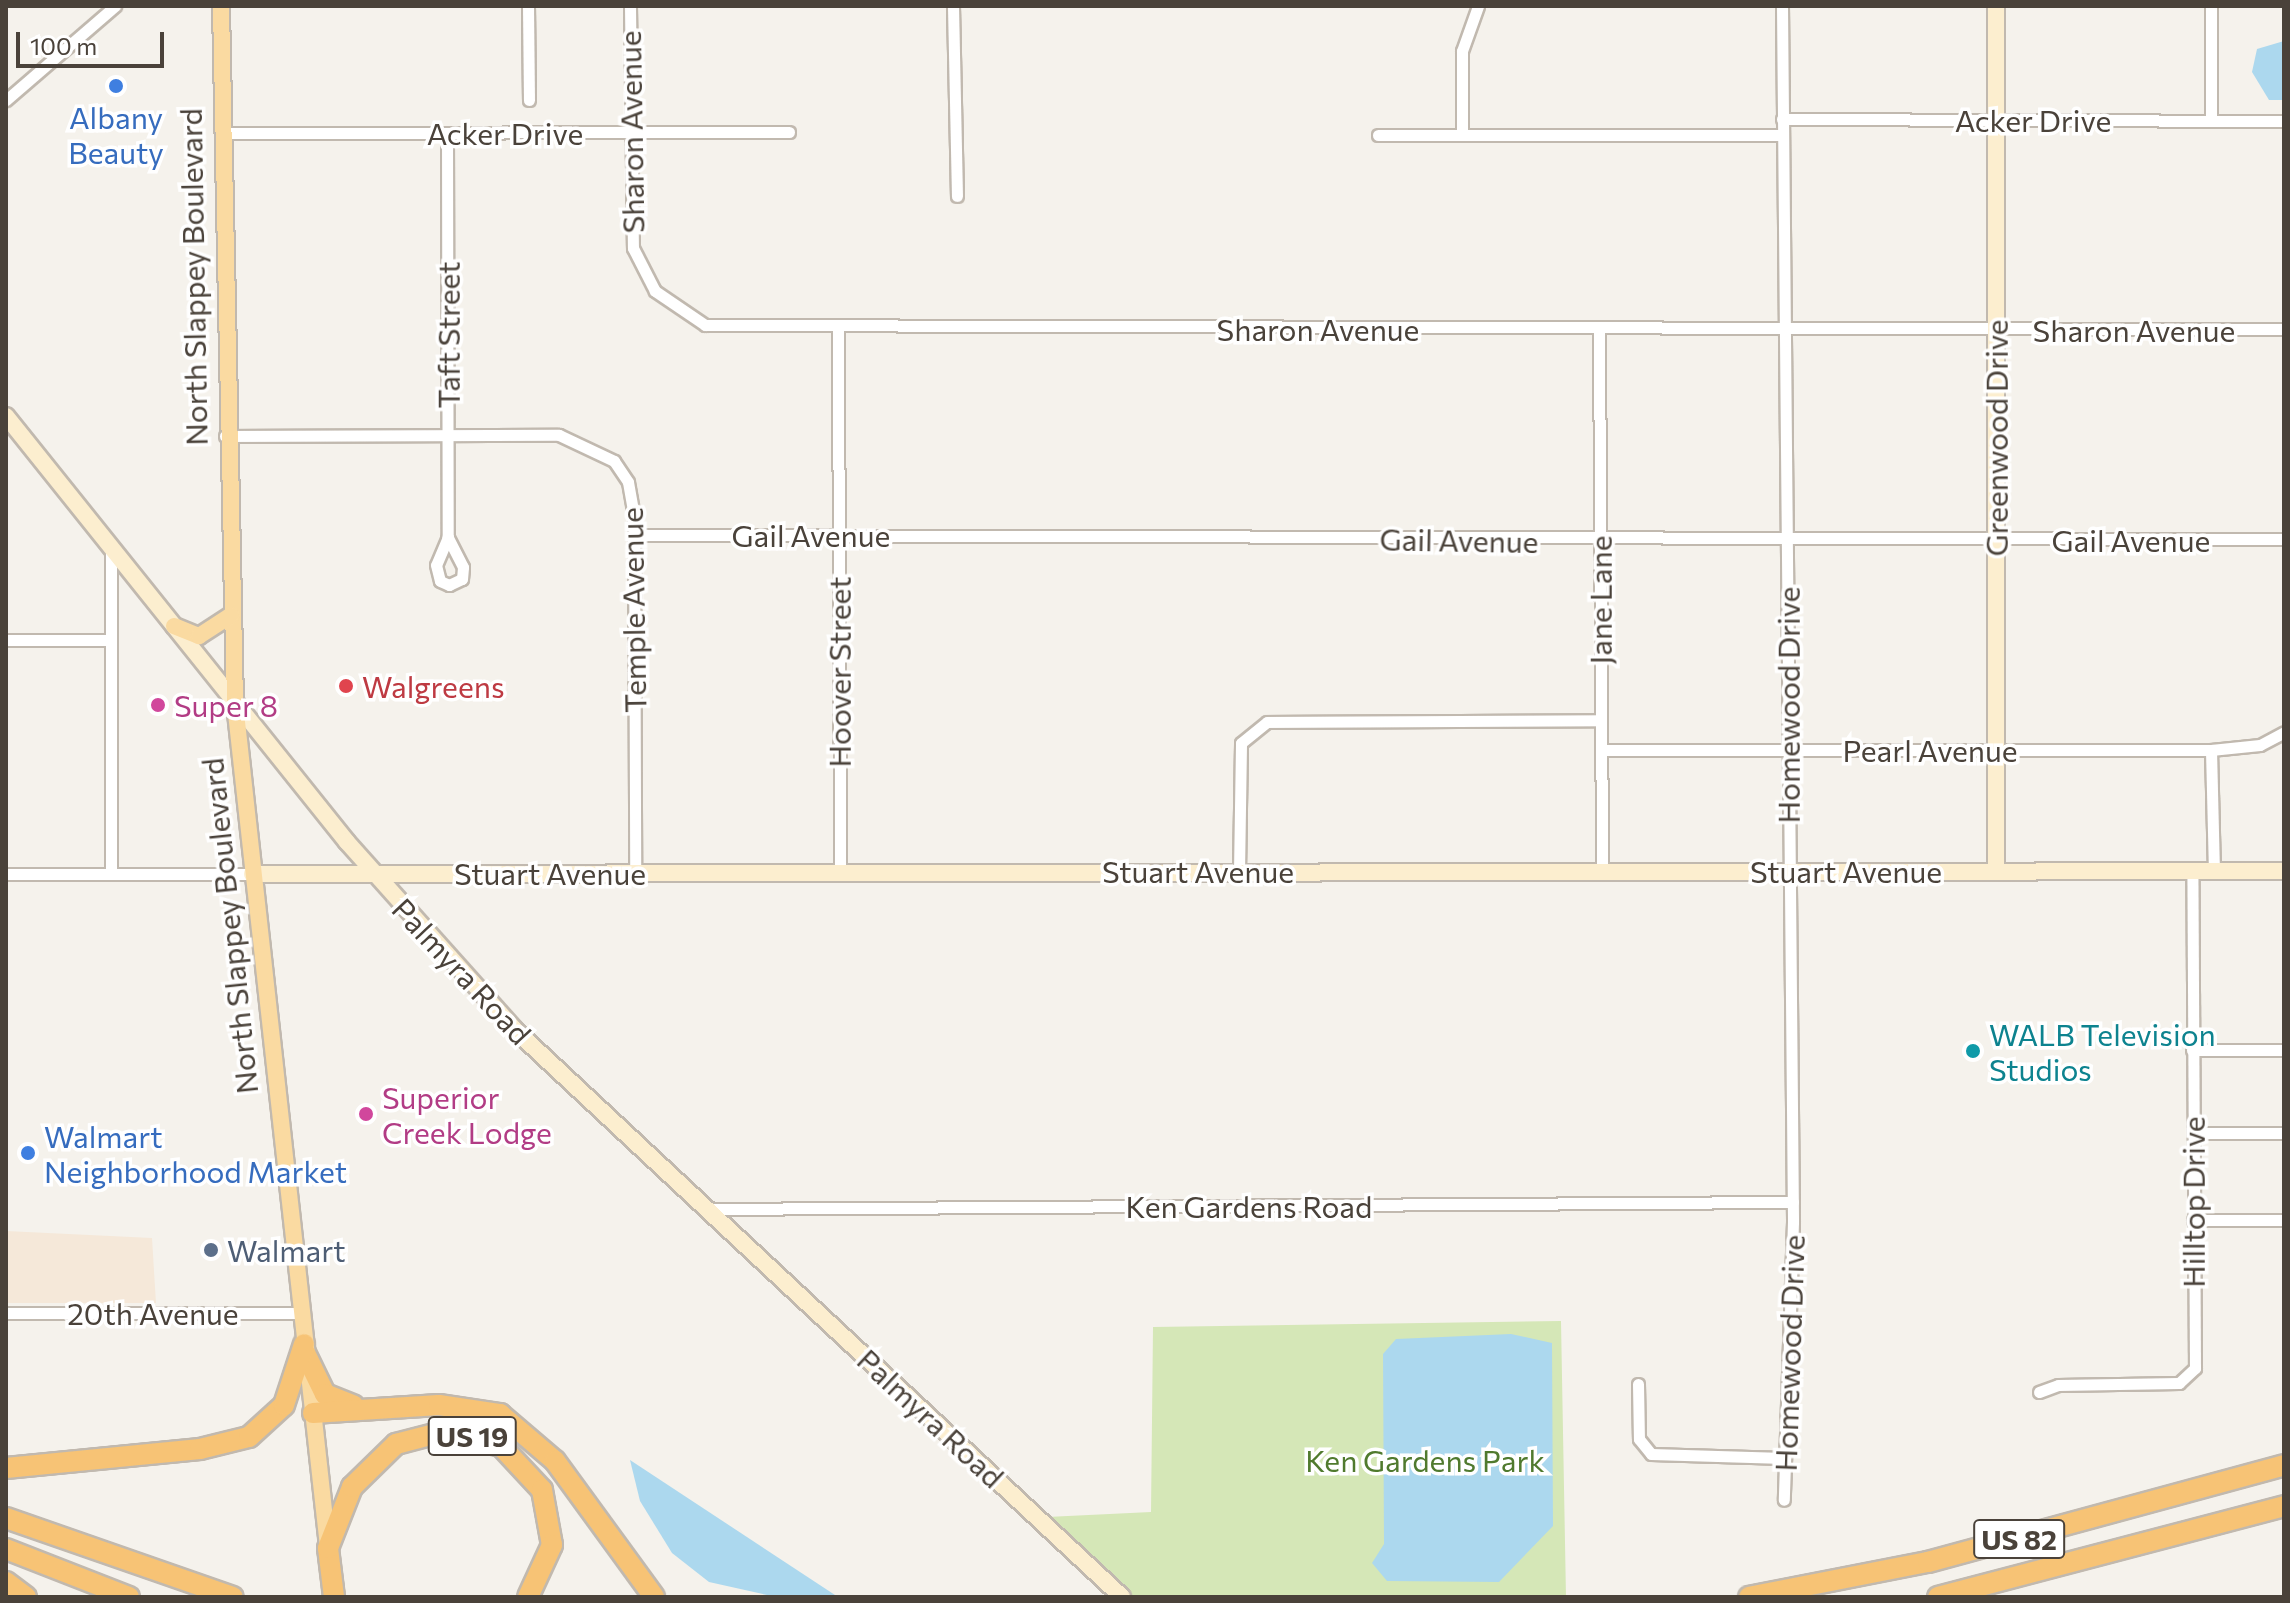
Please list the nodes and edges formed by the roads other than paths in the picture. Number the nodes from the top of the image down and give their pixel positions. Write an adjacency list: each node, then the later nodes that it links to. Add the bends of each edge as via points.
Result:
1 (115, 6): 10 (street)
2 (221, 6): 18 (main road, North Slappey Boulevard)
3 (528, 6): 11 (street)
4 (630, 6): 16 (street, Sharon Avenue)
5 (953, 6): 23 (street)
6 (1478, 6): 20 (street, via 1462,51)
7 (1782, 6): 12 (street, Homewood Drive)
8 (1996, 6): 13 (street, Greenwood Drive)
9 (2211, 6): 14 (street)
10 (6, 100)
11 (529, 100)
12 (1782, 119): 13 (street, Acker Drive); 22 (street, Homewood Drive)
13 (1996, 120): 14 (street, Acker Drive); 28 (street, Greenwood Drive)
14 (2211, 121): 15 (street, Acker Drive)
15 (2284, 121)
16 (631, 132): 17 (street, Acker Drive); 19 (street, Acker Drive); 24 (street, Sharon Avenue, via 633,248 664,301 705,325)
17 (789, 132)
18 (222, 133): 19 (street, Acker Drive); 31 (main road, North Slappey Boulevard)
19 (447, 133): 30 (street, Taft Street)
20 (1462, 134): 21 (street); 22 (street)
21 (1378, 135)
22 (1781, 135): 26 (street, Homewood Drive)
23 (957, 196)
24 (838, 329): 25 (street, Sharon Avenue); 34 (street, Hoover Street)
25 (1599, 329): 26 (street, Sharon Avenue); 38 (street, Jane Lane)
26 (1787, 329): 28 (street, Sharon Avenue); 39 (street, Homewood Drive)
27 (2284, 329): 28 (street, Sharon Avenue)
28 (1996, 330): 37 (street, Greenwood Drive)
29 (6, 416): 32 (street, Palmyra Road)
30 (449, 435): 31 (street, Temple Avenue); 33 (street, Temple Avenue, via 559,435 605,452 628,482); 35 (street, Taft Street)
31 (224, 436): 41 (main road, North Slappey Boulevard)
32 (14, 437): 40 (street, Palmyra Road)
33 (634, 535): 34 (street, Gail Avenue); 59 (street, Temple Avenue)
34 (838, 536): 38 (street, Gail Avenue); 52 (street, Hoover Street)
35 (448, 537)
36 (2284, 539): 37 (street, Gail Avenue)
37 (1997, 540): 39 (street, Gail Avenue); 48 (street, Greenwood Drive)
38 (1600, 541): 39 (street, Gail Avenue); 46 (street, Jane Lane)
39 (1787, 541): 50 (street, Homewood Drive)
40 (111, 547): 42 (street, Palmyra Road); 44 (street)
41 (231, 615): 42 (main road, via 199,636); 45 (main road, North Slappey Boulevard)
42 (174, 626): 45 (street, Palmyra Road)
43 (6, 640): 44 (street)
44 (110, 640): 62 (street)
45 (235, 704): 63 (main road, North Slappey Boulevard); 64 (street, Palmyra Road)
46 (1600, 720): 49 (street, Jane Lane); 60 (street, via 1267,722 1241,743)
47 (2284, 732): 51 (street, via 2260,745)
48 (1996, 749): 50 (street, Pearl Avenue); 51 (street, Pearl Avenue); 55 (street, Greenwood Drive)
49 (1601, 750): 50 (street, Pearl Avenue); 53 (street, Jane Lane)
50 (1787, 750): 54 (street, Homewood Drive)
51 (2211, 750): 57 (street)
52 (840, 871): 59 (street, Stuart Avenue); 60 (street, Stuart Avenue)
53 (1602, 871): 54 (street, Stuart Avenue); 60 (street, Stuart Avenue)
54 (1789, 871): 55 (street, Stuart Avenue); 69 (street, Homewood Drive)
55 (1996, 871): 56 (street, Stuart Avenue)
56 (2192, 871): 57 (street, Stuart Avenue); 65 (street, Hilltop Drive)
57 (2214, 871): 58 (street, Stuart Avenue)
58 (2284, 871)
59 (635, 872): 64 (street, Stuart Avenue)
60 (1239, 872)
61 (6, 874): 62 (street, Stuart Avenue)
62 (111, 874): 63 (street, Stuart Avenue)
63 (252, 874): 64 (street, Stuart Avenue); 74 (main road, North Slappey Boulevard)
64 (374, 874): 70 (street, Palmyra Road, via 514,1029)
65 (2192, 1050): 66 (street); 67 (street, Hilltop Drive)
66 (2284, 1050)
67 (2194, 1133): 68 (street); 71 (street, Hilltop Drive)
68 (2284, 1133)
69 (1793, 1202): 70 (street, Ken Gardens Road); 80 (street, Homewood Drive)
70 (706, 1209): 95 (street, Palmyra Road)
71 (2193, 1220): 72 (street); 77 (street, Hilltop Drive, via 2190,1378)
72 (2284, 1220)
73 (6, 1313): 74 (street, 20th Avenue)
74 (300, 1313): 75 (main road, North Slappey Boulevard)
75 (305, 1348): 78 (highway, via 325,1394); 79 (main road, North Slappey Boulevard); 82 (highway, via 284,1405 249,1437)
76 (1638, 1384): 80 (street, via 1639,1439 1651,1454)
77 (2039, 1392)
78 (374, 1408): 79 (highway); 94 (highway, via 467,1406 516,1423 555,1461)
79 (313, 1413): 86 (main road, North Slappey Boulevard)
80 (1784, 1458): 83 (street, Homewood Drive)
81 (2284, 1465): 96 (highway, US 82, via 1928,1562)
82 (6, 1468)
83 (1784, 1500)
84 (2284, 1506): 97 (highway, US 82)
85 (6, 1518): 91 (highway)
86 (328, 1548): 92 (highway, North Slappey Boulevard); 93 (highway, US 19, via 371,1462 411,1437 468,1435 512,1454 548,1505 552,1545)
87 (6, 1549): 90 (highway)
88 (6, 1582): 89 (highway)
89 (26, 1597)
90 (129, 1597)
91 (233, 1597)
92 (334, 1597)
93 (528, 1597)
94 (654, 1597)
95 (1122, 1597)
96 (1749, 1597)
97 (1938, 1597)

